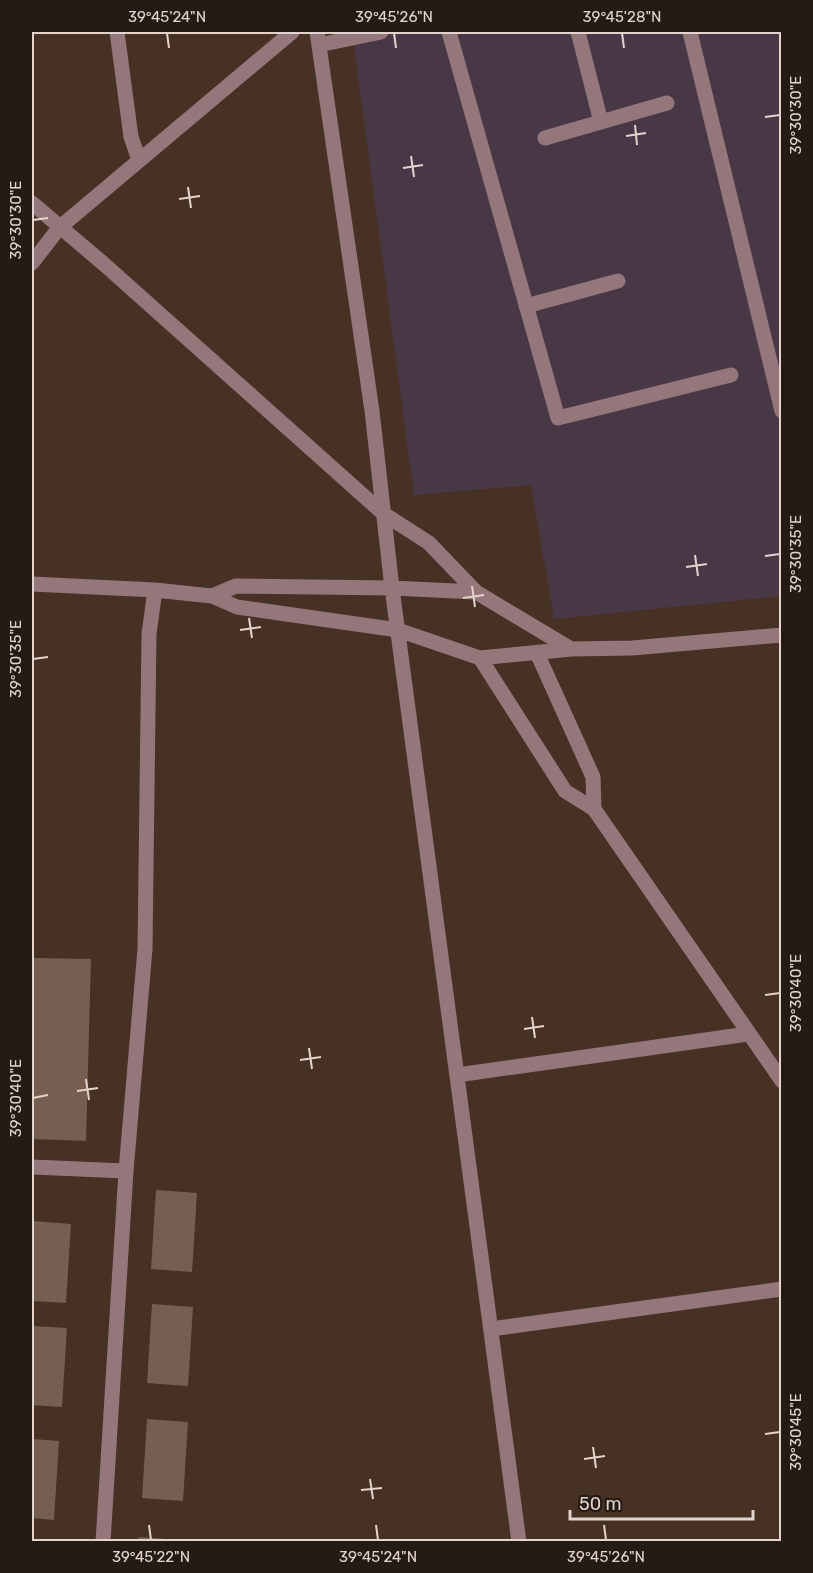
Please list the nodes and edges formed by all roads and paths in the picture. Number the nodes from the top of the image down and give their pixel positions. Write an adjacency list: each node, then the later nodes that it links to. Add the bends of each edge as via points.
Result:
1 (117, 32): 11 (street, via 131,137)
2 (292, 32): 11 (street)
3 (381, 32): 7 (street)
4 (449, 32): 16 (street)
5 (578, 32): 9 (street)
6 (690, 32): 18 (street)
7 (318, 38): 19 (street)
8 (667, 103): 9 (street)
9 (601, 122): 10 (street)
10 (545, 138)
11 (139, 160): 13 (street)
12 (32, 203): 13 (street)
13 (59, 228): 14 (street); 19 (street)
14 (32, 263)
15 (618, 281): 16 (street)
16 (526, 306): 17 (street, via 558,418)
17 (731, 375)
18 (782, 411)
19 (384, 514): 21 (street); 23 (street, via 429,543)
20 (32, 584): 22 (street)
21 (392, 588): 23 (street); 24 (street, via 236,586); 25 (street)
22 (155, 590): 24 (street); 35 (street, via 149,634 145,949)
23 (476, 592): 27 (street)
24 (212, 596): 25 (street, via 237,607)
25 (398, 630): 29 (street); 32 (street)
26 (782, 635): 27 (street, via 632,648)
27 (571, 649): 28 (street)
28 (537, 653): 29 (street); 30 (street, via 593,777)
29 (480, 658): 30 (street, via 565,791)
30 (594, 809): 31 (street)
31 (748, 1034): 32 (street); 33 (street)
32 (457, 1075): 37 (street)
33 (782, 1082)
34 (32, 1167): 35 (street)
35 (126, 1171): 38 (street)
36 (782, 1288): 37 (street)
37 (491, 1329): 39 (street)
38 (103, 1542)
39 (519, 1542)

